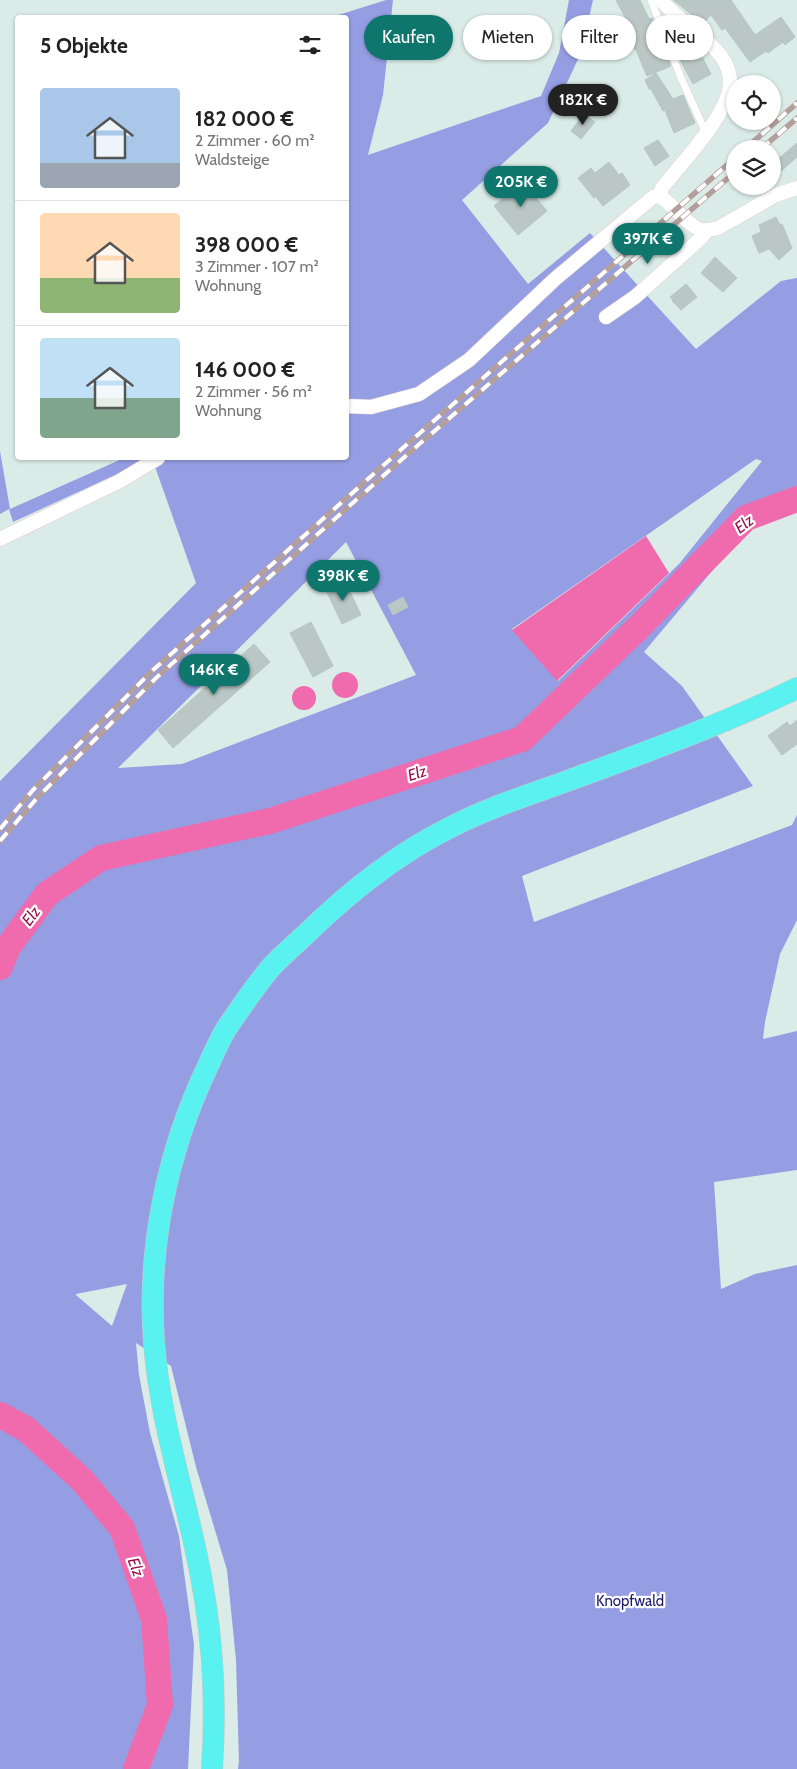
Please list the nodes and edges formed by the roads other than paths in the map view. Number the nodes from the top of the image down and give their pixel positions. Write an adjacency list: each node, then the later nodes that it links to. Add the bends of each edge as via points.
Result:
1 (651, 0): 3 (lane)
2 (661, 0): 3 (street, via 716,49 729,70 729,94)
3 (706, 133): 5 (street)
4 (797, 188): 6 (street, via 776,195 718,228)
5 (659, 196): 6 (street, via 694,226); 8 (street, via 556,279 469,360 419,394 371,407)
6 (707, 230): 7 (street, via 635,297)
7 (606, 317)
8 (349, 406)
9 (155, 460): 10 (street, via 120,481)
10 (0, 539)
11 (797, 688): 12 (main road, via 710,727 494,808 449,828 402,855 327,913 272,967 224,1032 191,1102 169,1176 158,1231 153,1288 154,1342 162,1404 196,1551 210,1630 214,1681)
12 (212, 1769)

